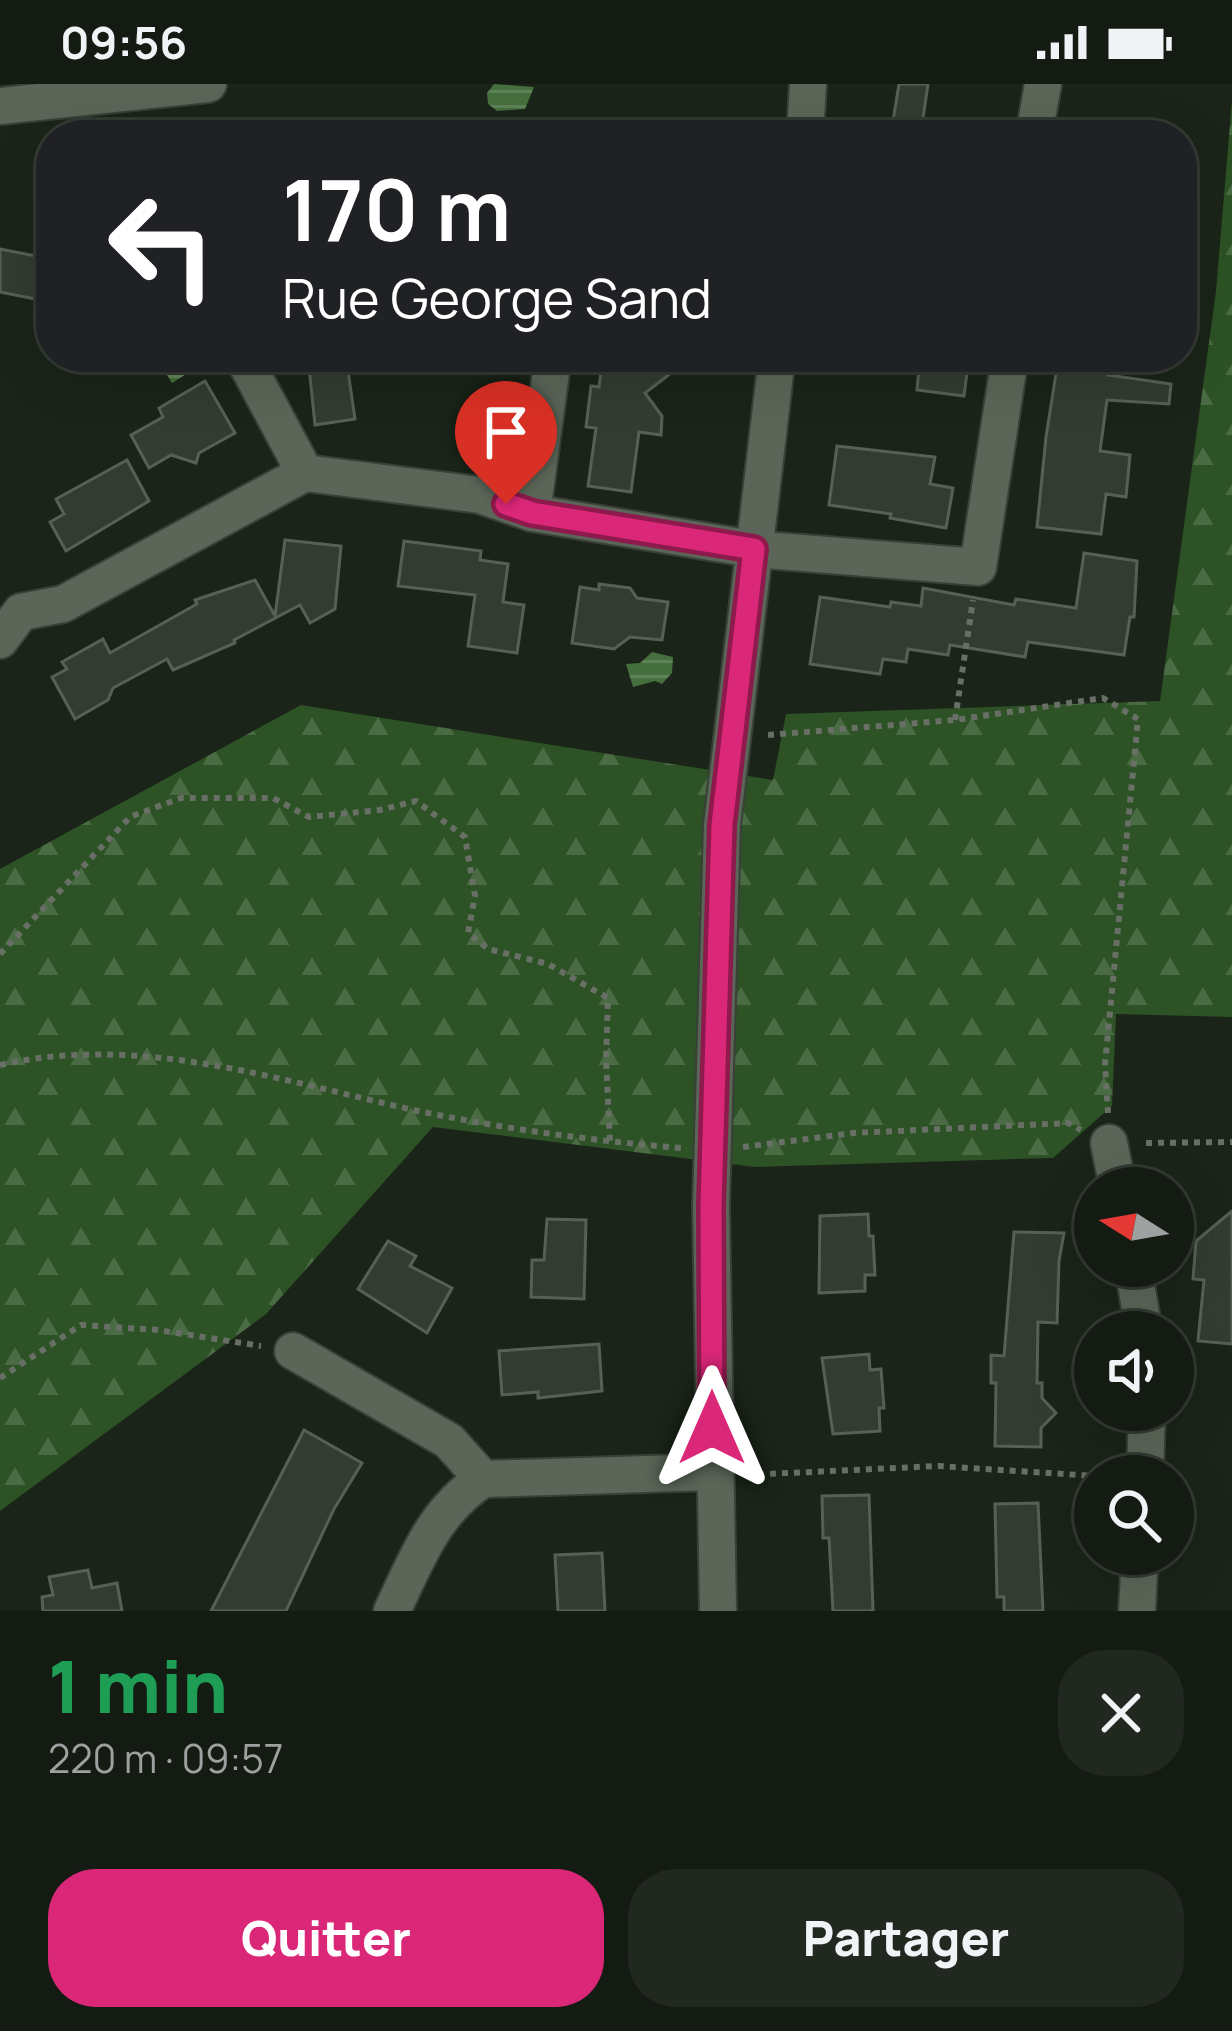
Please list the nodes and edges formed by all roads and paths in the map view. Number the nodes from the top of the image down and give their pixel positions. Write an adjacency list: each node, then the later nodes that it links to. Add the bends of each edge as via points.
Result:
1 (208, 84): 4 (street)
2 (808, 84): 5 (street)
3 (1043, 84): 6 (street)
4 (0, 106)
5 (806, 120)
6 (1037, 120)
7 (251, 372): 11 (street)
8 (551, 372): 12 (street)
9 (775, 372): 13 (street)
10 (1008, 372): 14 (street)
11 (304, 473): 12 (street, via 480,495); 15 (street, via 63,604 21,612)
12 (532, 513): 13 (street)
13 (754, 549): 14 (street); 23 (street, via 722,825)
14 (978, 567): 17 (path)
15 (0, 640)
16 (770, 714): 17 (path, via 767,735)
17 (955, 720): 22 (path, via 1103,698 1138,719 1106,1064)
18 (0, 954): 20 (path, via 130,817 181,798 273,799 309,817 416,801 464,837 475,896 468,933 488,949 548,964 608,998)
19 (0, 1065): 20 (path, via 116,1052)
20 (610, 1142): 23 (path)
21 (1232, 1142): 22 (path)
22 (1109, 1143): 23 (path, via 1068,1123 854,1133); 24 (street)
23 (712, 1151): 27 (street)
24 (1114, 1167)
25 (292, 1351): 26 (path, via 82,1325); 29 (street, via 449,1441)
26 (0, 1378)
27 (713, 1472): 28 (path, via 938,1466); 29 (street); 32 (street)
28 (1074, 1475)
29 (483, 1479): 31 (street, via 454,1498 431,1530)
30 (1139, 1575): 33 (street)
31 (392, 1611)
32 (718, 1611)
33 (1137, 1611)

